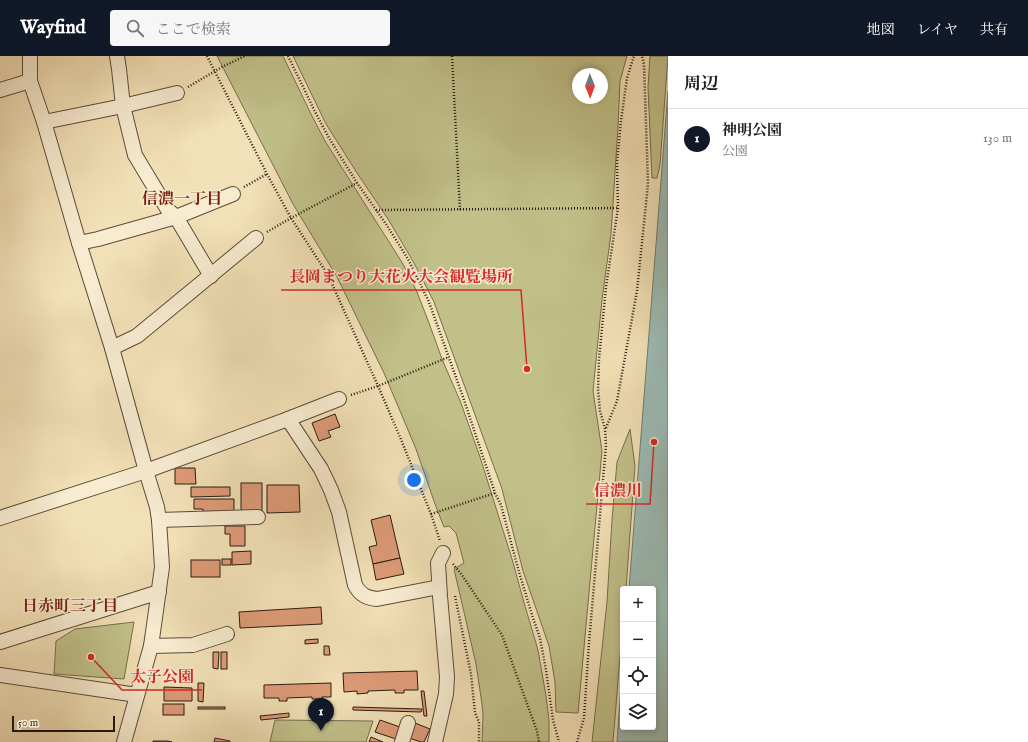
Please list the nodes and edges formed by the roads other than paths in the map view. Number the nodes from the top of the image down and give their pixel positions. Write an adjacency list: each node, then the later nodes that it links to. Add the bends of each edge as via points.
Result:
1 (30, 56): 3 (street)
2 (117, 56): 6 (street)
3 (30, 81): 4 (street); 7 (street)
4 (0, 90)
5 (177, 93): 6 (street)
6 (123, 106): 7 (street); 9 (street, via 135,155 168,210)
7 (44, 122): 11 (street)
8 (233, 194): 9 (street)
9 (176, 217): 11 (street); 12 (street)
10 (256, 238): 12 (street)
11 (79, 243): 13 (street)
12 (211, 276): 13 (street, via 137,336)
13 (112, 348): 16 (street)
14 (339, 399): 15 (street)
15 (288, 419): 16 (street); 21 (street, via 322,469 331,490 358,590 369,598 377,599)
16 (146, 471): 18 (street); 19 (street)
17 (258, 516): 19 (street)
18 (0, 518)
19 (159, 520): 22 (street, via 162,566)
20 (443, 553): 21 (street, via 438,563)
21 (439, 587): 31 (street, via 447,676 446,694)
22 (159, 592): 24 (street); 25 (street)
23 (227, 634): 25 (street, via 193,644)
24 (0, 642)
25 (151, 646): 27 (street)
26 (0, 675): 27 (street)
27 (137, 695): 29 (street)
28 (408, 723): 30 (street)
29 (124, 742)
30 (402, 742)
31 (435, 742)

